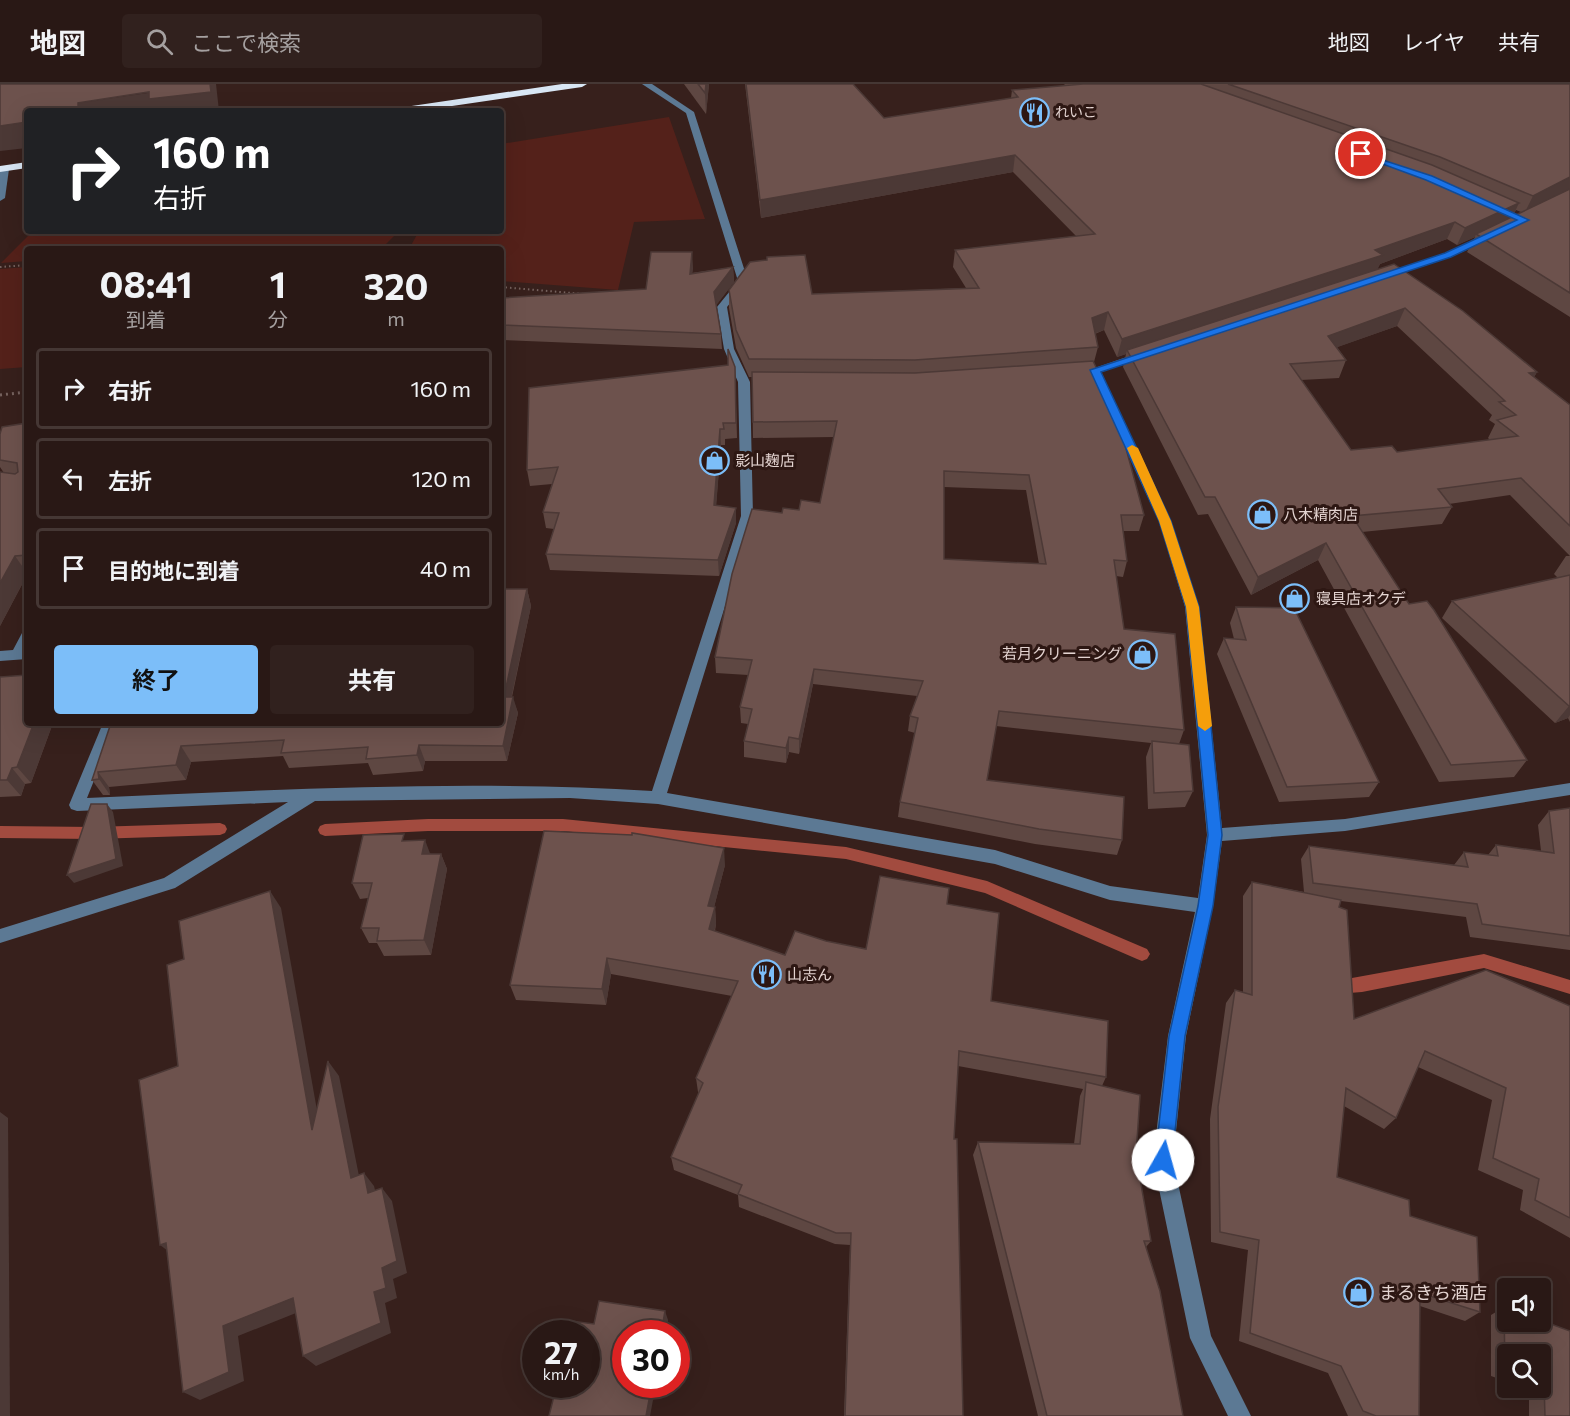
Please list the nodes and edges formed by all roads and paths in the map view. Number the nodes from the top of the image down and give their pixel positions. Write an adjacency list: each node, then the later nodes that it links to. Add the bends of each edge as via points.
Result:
1 (582, 84): 3 (highway)
2 (646, 84): 21 (street, via 690,112 743,281 722,307 729,350 749,382 747,516)
3 (418, 108)
4 (24, 166): 5 (highway)
5 (3, 169): 6 (street)
6 (0, 198)
7 (1505, 229): 10 (street, via 1448,255)
8 (24, 265): 9 (path)
9 (0, 267)
10 (1368, 281)
11 (504, 287): 12 (path)
12 (591, 295)
13 (1152, 352): 22 (street, via 1089,371 1165,521 1192,607)
14 (24, 392): 15 (path)
15 (0, 395)
16 (23, 654): 17 (street)
17 (0, 656)
18 (109, 726): 20 (street, via 77,805)
19 (1570, 789): 22 (street, via 1345,825)
20 (312, 795): 21 (street, via 570,792); 24 (street, via 169,883)
21 (658, 798): 23 (street, via 995,857 1110,893)
22 (1215, 835): 23 (street)
23 (1205, 906): 25 (street, via 1177,1036 1163,1160 1201,1338)
24 (0, 936)
25 (1240, 1416)

